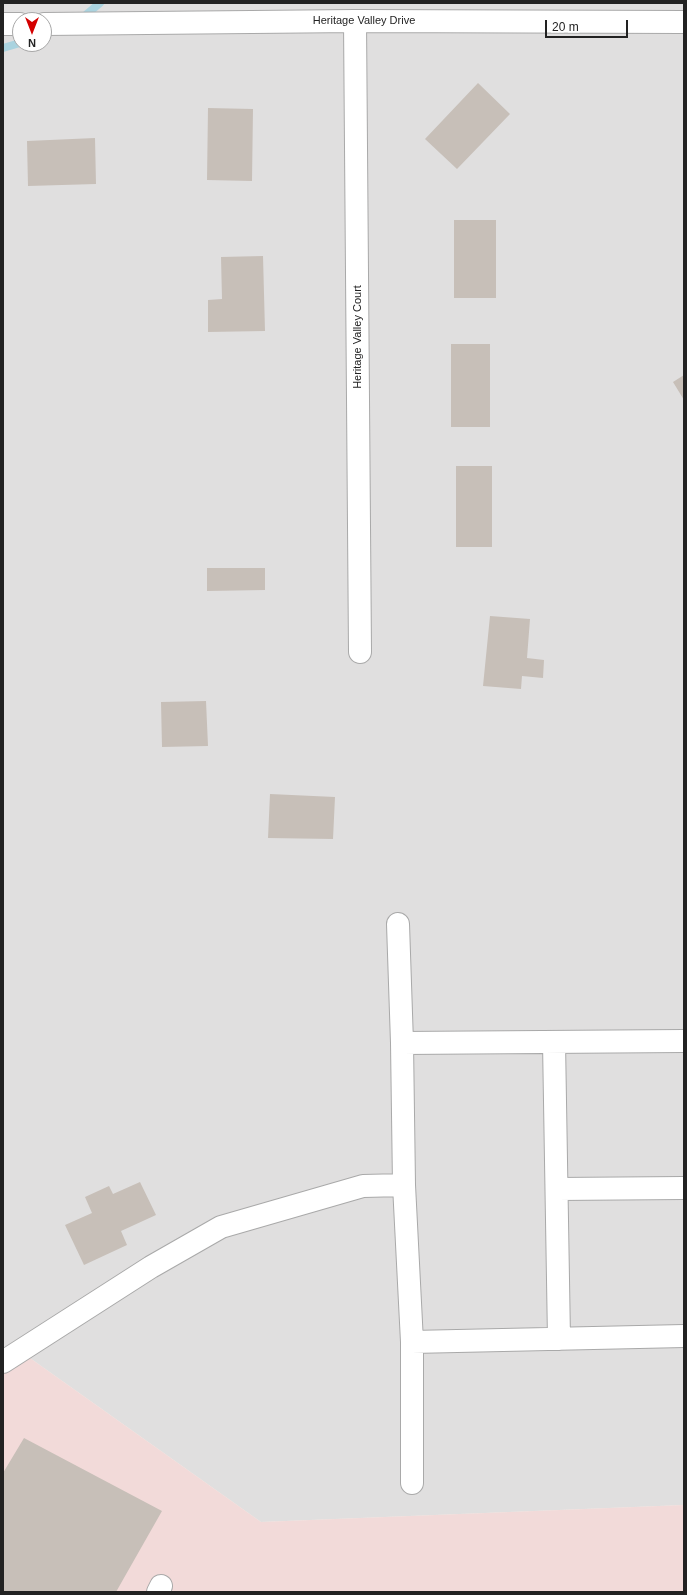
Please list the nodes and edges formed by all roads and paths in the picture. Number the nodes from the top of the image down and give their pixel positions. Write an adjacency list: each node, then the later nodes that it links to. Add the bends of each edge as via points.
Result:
1 (355, 21): 2 (street, Heritage Valley Drive); 3 (street, Heritage Valley Drive); 4 (street, Heritage Valley Court)
2 (684, 22)
3 (52, 24)
4 (360, 652)
5 (398, 924): 8 (street)
6 (684, 1041): 7 (street)
7 (554, 1042): 8 (street); 11 (street)
8 (402, 1044): 9 (street)
9 (404, 1185): 14 (street); 15 (street, via 363,1186 221,1227 151,1267)
10 (684, 1188): 11 (street)
11 (556, 1189): 13 (street)
12 (684, 1336): 13 (street)
13 (559, 1339): 14 (street)
14 (412, 1342): 16 (street)
15 (11, 1356)
16 (412, 1483)

